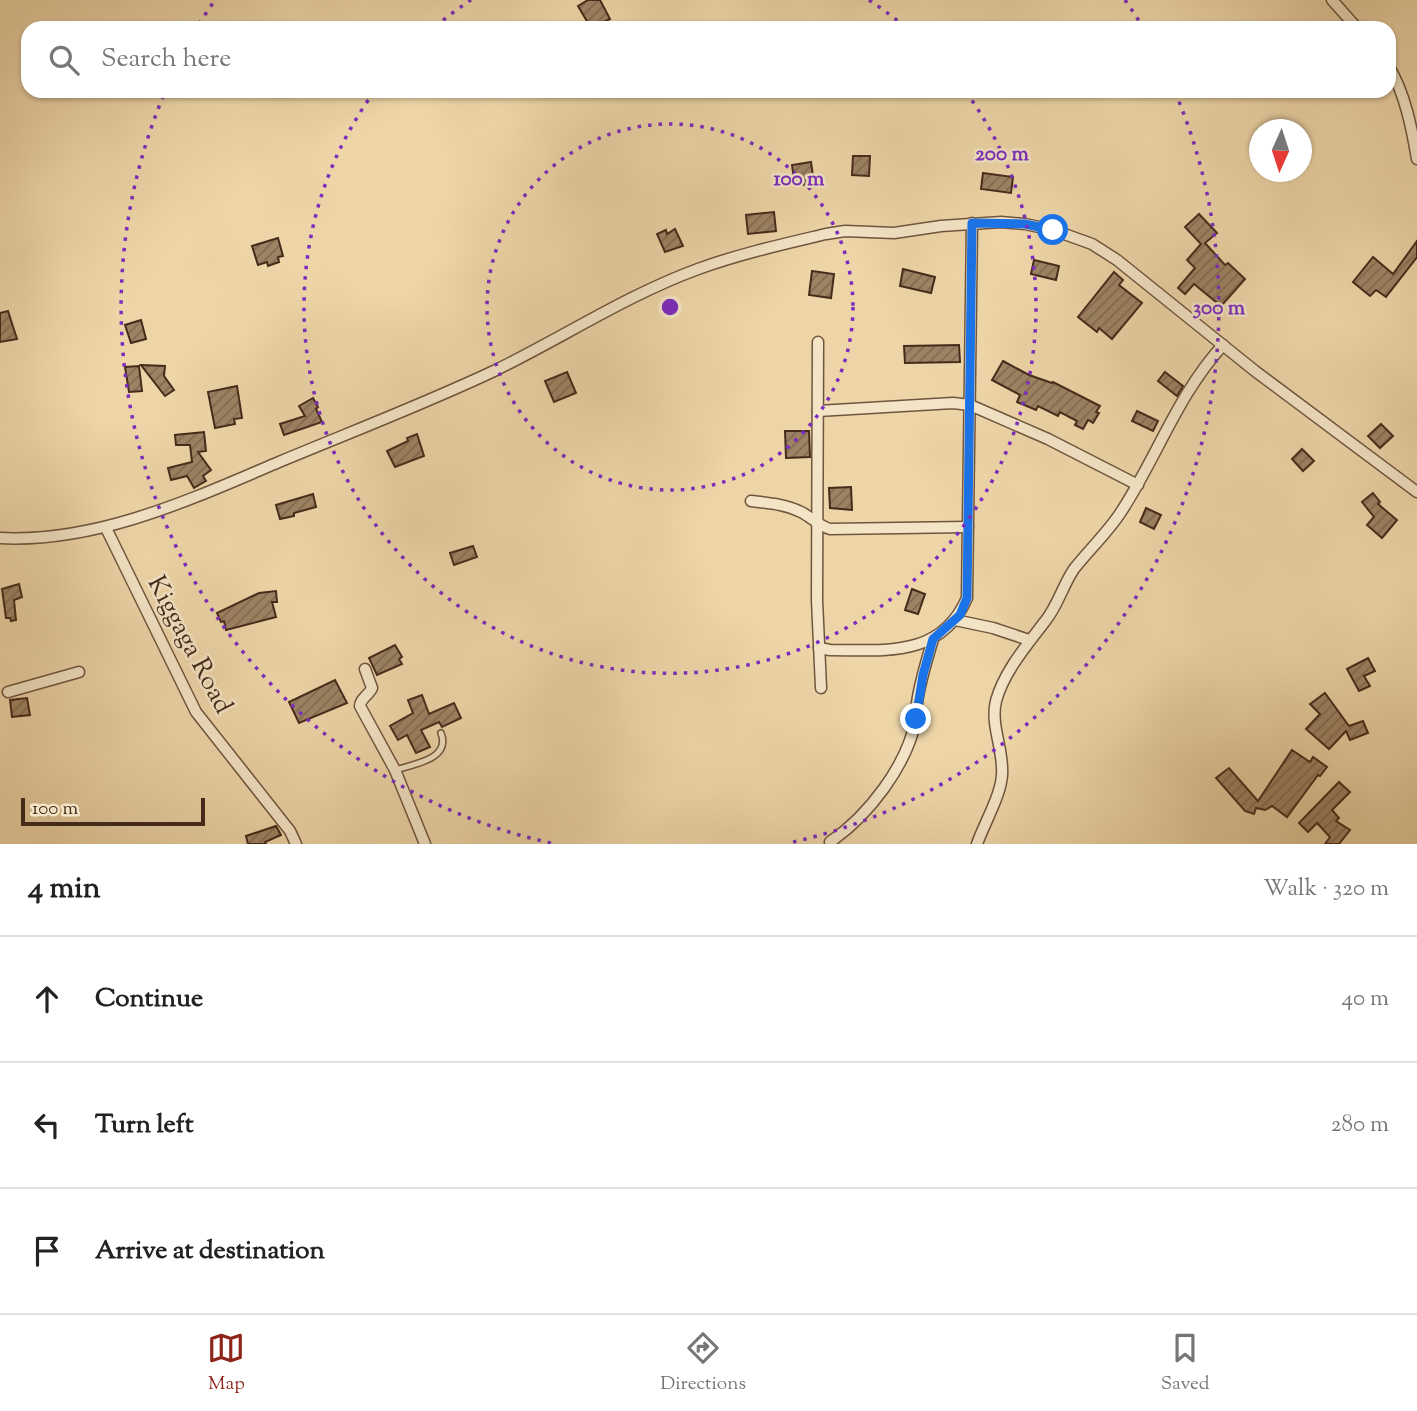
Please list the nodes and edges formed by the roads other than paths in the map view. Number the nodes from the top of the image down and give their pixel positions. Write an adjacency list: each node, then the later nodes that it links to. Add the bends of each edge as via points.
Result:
1 (1332, 0): 2 (street)
2 (1351, 21)
3 (1396, 79): 4 (street)
4 (1417, 159)
5 (972, 223): 7 (street, via 1025,224 1092,244); 8 (street); 16 (street, via 894,233 826,234 698,269 450,391 222,486)
6 (818, 342): 9 (street)
7 (1223, 345): 11 (street, via 1178,405); 12 (street)
8 (970, 405): 9 (street, via 953,402); 11 (street); 15 (street)
9 (818, 411): 14 (street)
10 (1417, 476): 12 (street)
11 (1138, 485): 20 (street, via 1072,572 1048,618)
12 (1412, 489)
13 (751, 501): 14 (street, via 782,504)
14 (817, 522): 15 (street, via 830,529); 21 (street)
15 (968, 527): 18 (street, via 967,598)
16 (106, 528): 17 (street); 29 (street, Kiggaga Road, via 196,712)
17 (0, 538)
18 (955, 620): 19 (street); 20 (street)
19 (933, 639): 21 (street, via 906,649); 28 (street, via 916,719 894,774 846,831)
20 (1029, 640): 31 (street, via 996,701 1002,777)
21 (819, 648): 24 (street)
22 (365, 669): 27 (street, via 372,688 360,706)
23 (79, 673): 25 (street)
24 (821, 688)
25 (8, 692)
26 (441, 733): 27 (lane, via 442,750)
27 (395, 770): 30 (street)
28 (830, 842)
29 (296, 844)
30 (425, 844)
31 (977, 844)

